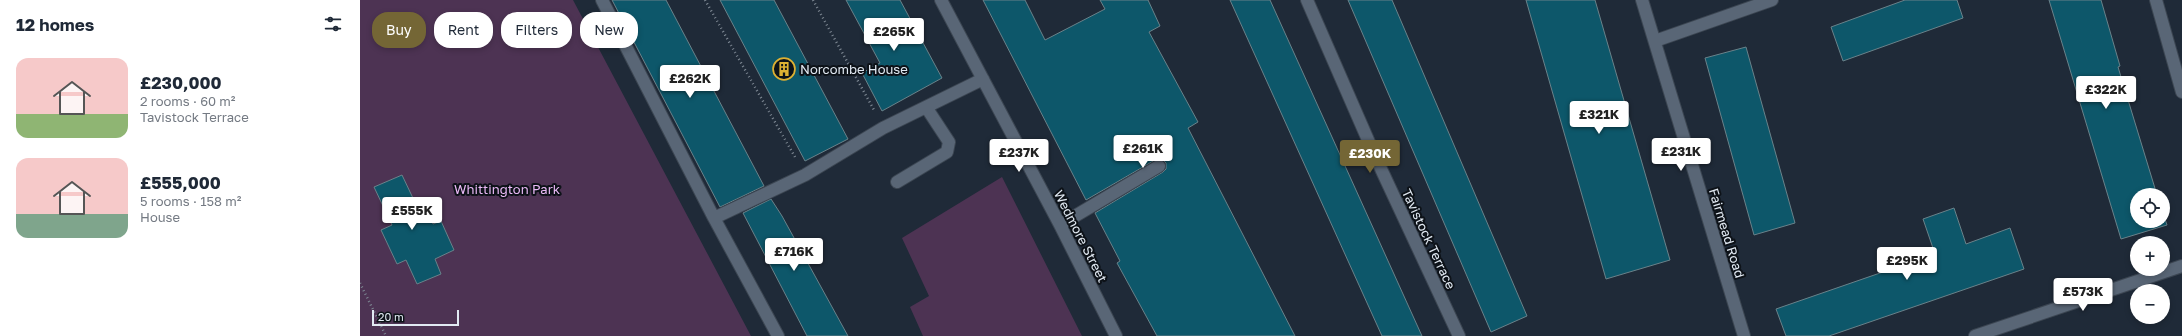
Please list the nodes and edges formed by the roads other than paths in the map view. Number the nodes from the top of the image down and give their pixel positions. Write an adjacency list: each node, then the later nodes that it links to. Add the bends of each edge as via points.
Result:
1 (602, 0): 13 (street)
2 (941, 0): 8 (street, Wedmore Street)
3 (1307, 0): 18 (street, Tavistock Terrace, via 1375,156)
4 (1642, 0): 7 (street, Fairmead Road)
5 (1772, 0): 7 (street)
6 (2156, 0): 9 (street)
7 (1655, 42): 19 (street, Fairmead Road)
8 (983, 79): 10 (street); 14 (street, Wedmore Street)
9 (2182, 92)
10 (926, 107): 12 (street, via 948,142 947,152); 13 (street, via 883,128 805,175)
11 (1159, 166): 14 (street)
12 (897, 182)
13 (714, 218): 16 (street)
14 (1060, 225): 17 (street, Wedmore Street)
15 (2182, 266): 20 (street)
16 (778, 336)
17 (1116, 336)
18 (1459, 336)
19 (1744, 336)
20 (1976, 336)

